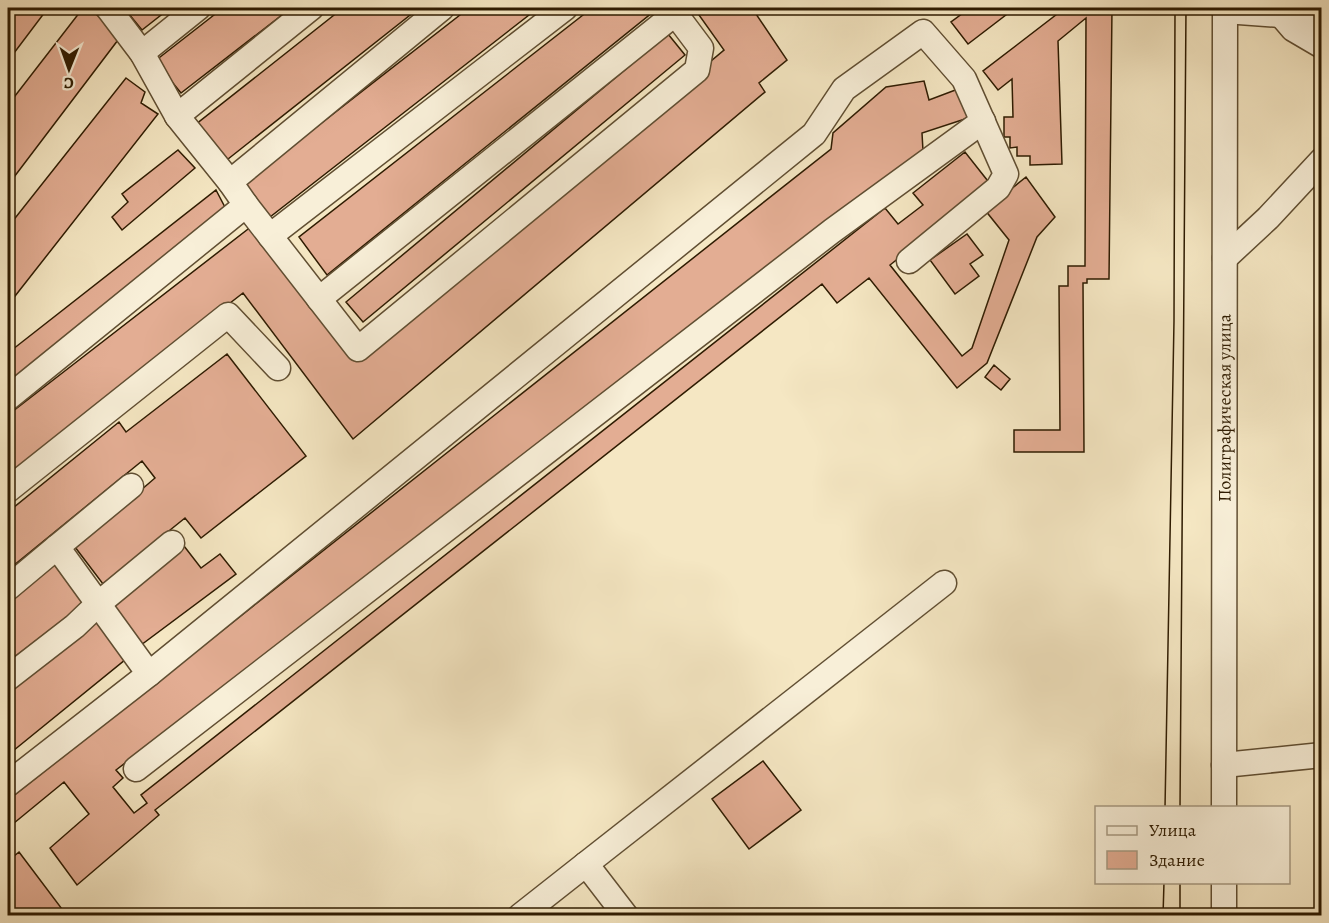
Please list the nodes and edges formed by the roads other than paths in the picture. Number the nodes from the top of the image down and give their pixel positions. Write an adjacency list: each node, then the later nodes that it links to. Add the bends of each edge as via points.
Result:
1 (108, 8): 11 (street)
2 (198, 8): 11 (street)
3 (311, 8): 12 (street)
4 (442, 8): 15 (street)
5 (565, 8): 17 (street)
6 (1225, 9): 8 (street); 18 (street, Полиграфическая улица)
7 (674, 10): 20 (street); 20 (street, via 701,48 697,70 358,350)
8 (1281, 15): 9 (street); 10 (street, via 1293,28)
9 (1322, 18)
10 (1322, 46)
11 (142, 53): 12 (street)
12 (177, 116): 15 (street)
13 (983, 121): 19 (street, via 1006,174 998,188); 30 (street, via 964,80 923,32 844,88 814,134); 34 (street, via 823,238)
14 (1322, 160): 18 (street, via 1268,219)
15 (230, 182): 16 (street)
16 (246, 205): 17 (street); 22 (street)
17 (270, 236): 20 (street)
18 (1225, 258): 33 (street, Полиграфическая улица)
19 (909, 261)
20 (319, 298)
21 (278, 368): 24 (street, via 228,315)
22 (8, 398)
23 (131, 486): 26 (street)
24 (8, 490)
25 (172, 543): 29 (street)
26 (57, 547): 28 (street); 29 (street)
27 (944, 583): 37 (street)
28 (8, 588)
29 (98, 604): 30 (street); 31 (street)
30 (149, 674): 35 (street)
31 (8, 678)
32 (1322, 755): 33 (street)
33 (1224, 765): 36 (street, Полиграфическая улица)
34 (136, 769)
35 (8, 784)
36 (1224, 806)
37 (586, 864): 39 (street); 40 (street)
38 (1224, 884): 41 (street)
39 (520, 915)
40 (626, 915)
41 (1224, 915)

